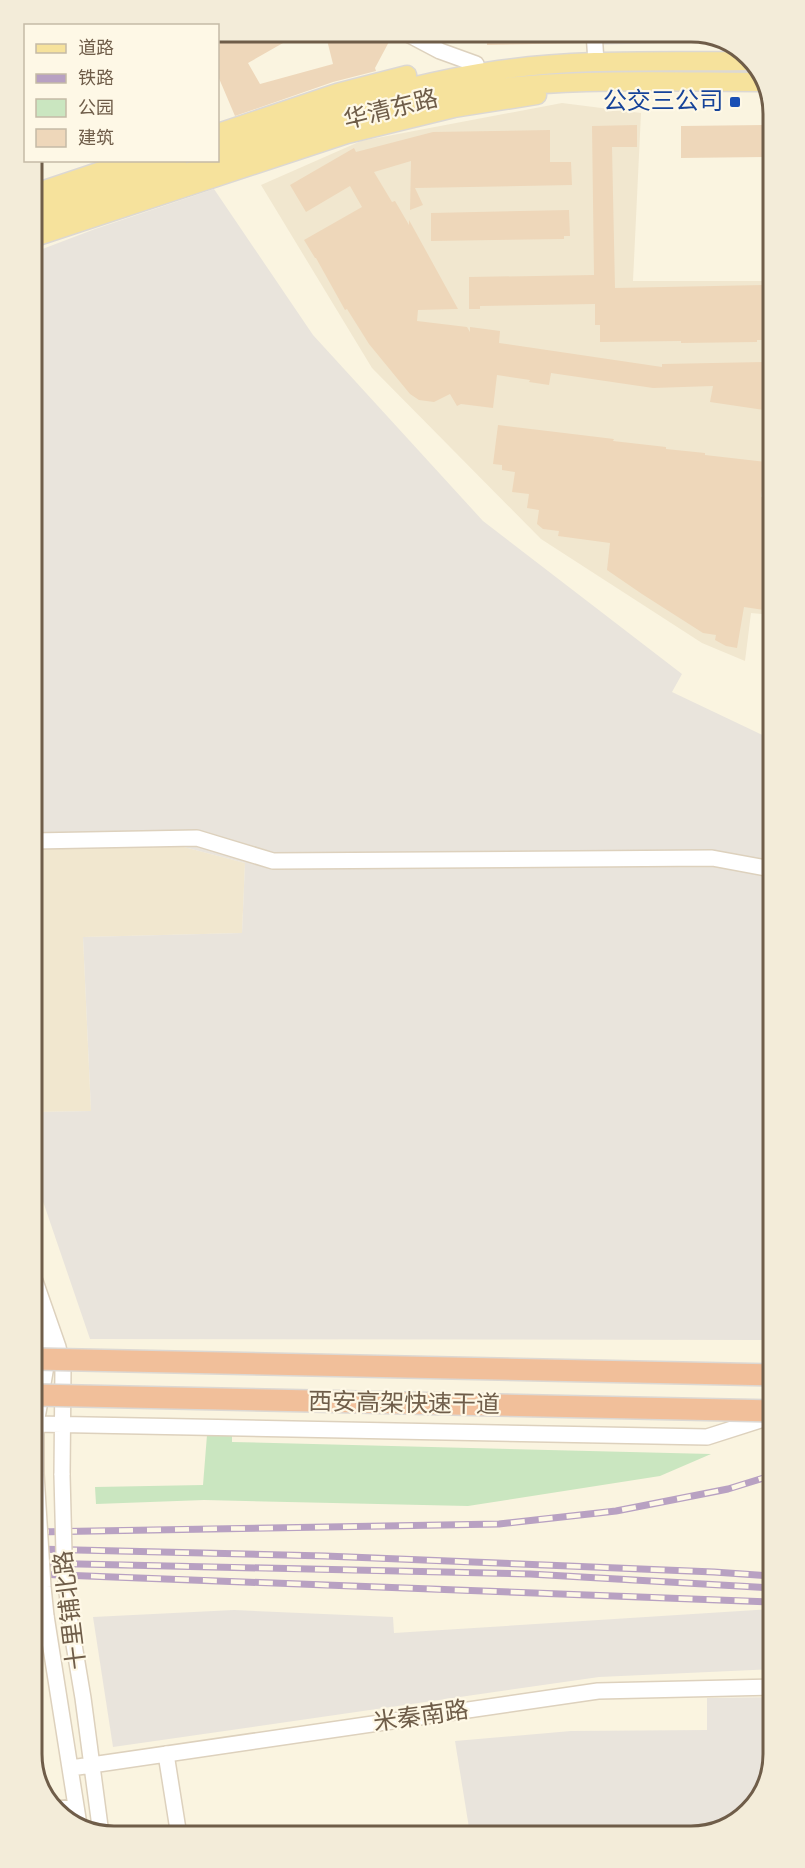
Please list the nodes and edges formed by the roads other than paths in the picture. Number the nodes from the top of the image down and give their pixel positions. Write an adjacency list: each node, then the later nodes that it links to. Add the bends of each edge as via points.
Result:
1 (423, 42): 5 (street)
2 (595, 42): 3 (street)
3 (596, 59): 4 (main road, 华清东路); 5 (main road, via 558,54); 9 (main road, 华清东路, via 500,70 410,87 335,107)
4 (740, 61)
5 (476, 64): 8 (main road, via 366,84)
6 (755, 82): 7 (main road, 华清东路)
7 (620, 83): 14 (main road, 华清东路, via 507,87 393,107); 15 (main road, via 454,108 387,123)
8 (219, 133)
9 (219, 147)
10 (128, 162): 12 (main road)
11 (172, 162): 13 (main road)
12 (42, 191)
13 (42, 205)
14 (42, 222)
15 (42, 235)
16 (42, 841): 17 (street, via 197,838 273,861 712,858)
17 (763, 868)
18 (42, 1303): 27 (street, 十里铺北路, via 63,1368)
19 (42, 1344): 23 (street, 十里铺北路, via 46,1366)
20 (42, 1359): 21 (highway, 西安高架快速干道, bridge)
21 (763, 1375)
22 (42, 1395): 24 (highway, 西安高架快速干道, bridge)
23 (42, 1396)
24 (763, 1411)
25 (763, 1419): 27 (street, via 707,1437)
26 (42, 1424): 27 (street)
27 (62, 1424): 31 (street, 十里铺北路, bridge, via 63,1545 69,1615)
28 (42, 1572): 32 (street, 十里铺北路, bridge)
29 (763, 1687): 30 (street, 米秦南路, via 598,1691)
30 (166, 1754): 31 (street, 米秦南路); 37 (street)
31 (92, 1765): 32 (street, 米秦南路); 36 (street, 十里铺北路)
32 (71, 1768): 33 (street, 十里铺北路)
33 (76, 1807): 34 (street); 35 (street, 十里铺北路)
34 (66, 1808)
35 (77, 1816)
36 (100, 1825)
37 (177, 1826)

